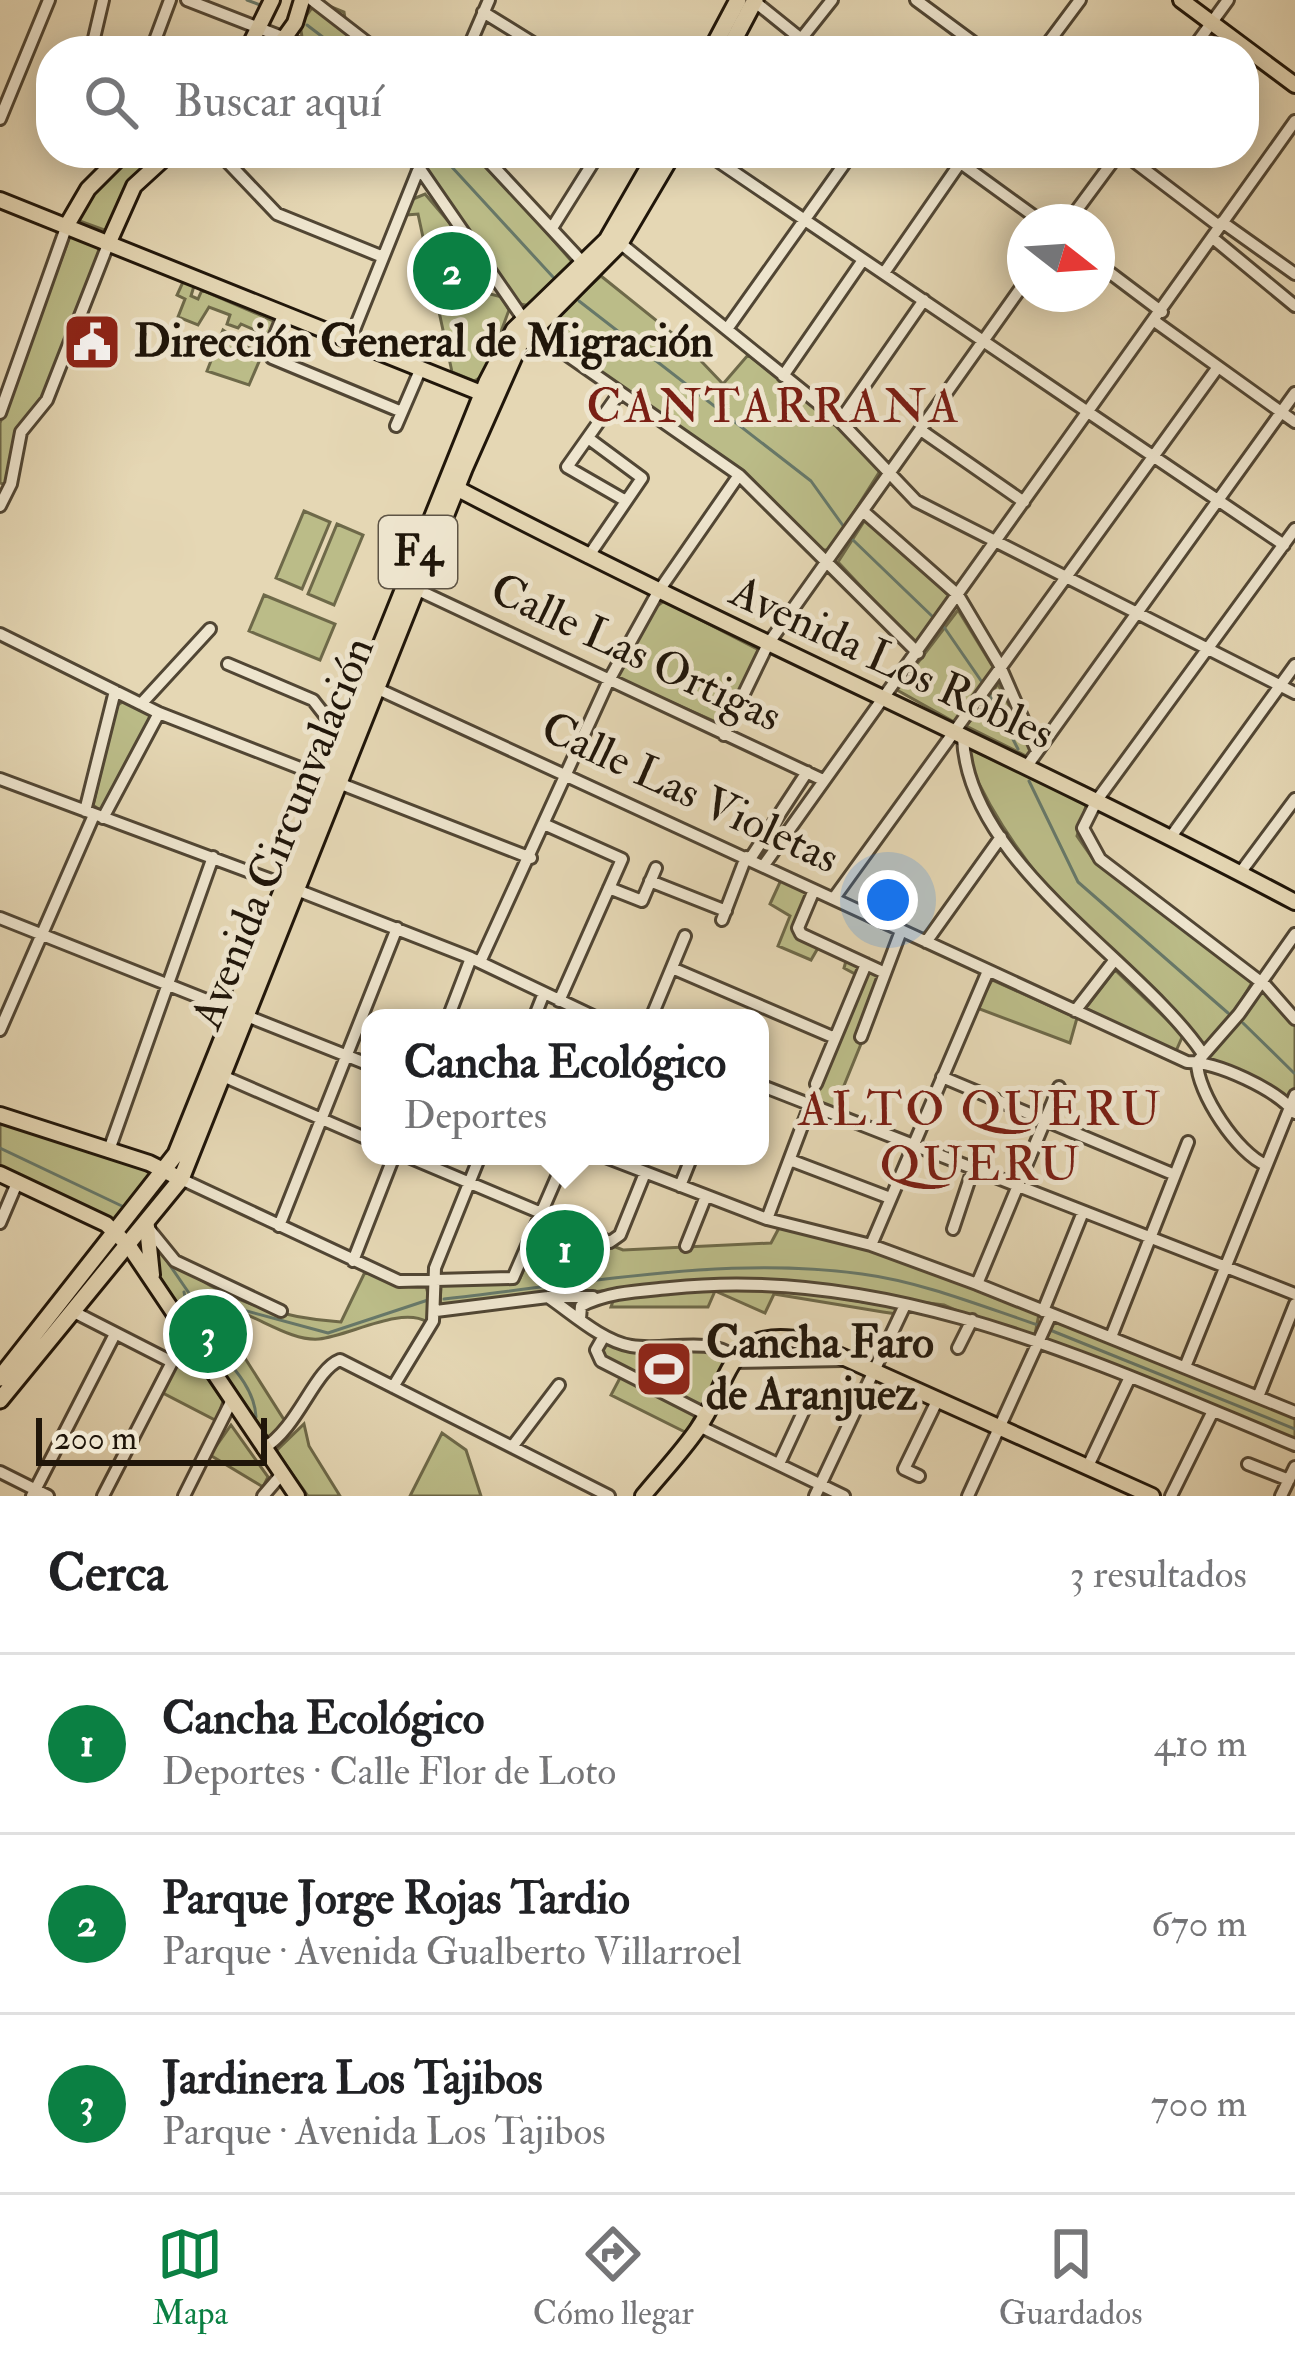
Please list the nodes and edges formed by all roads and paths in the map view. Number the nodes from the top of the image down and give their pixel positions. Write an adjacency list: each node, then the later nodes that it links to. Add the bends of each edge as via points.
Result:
1 (49, 0): 36 (street)
2 (103, 0): 19 (street)
3 (170, 0): 20 (street)
4 (187, 0): 17 (street)
5 (272, 0): 17 (main road)
6 (302, 0): 18 (main road)
7 (312, 0): 23 (street)
8 (739, 0): 26 (highway)
9 (832, 0): 29 (street)
10 (916, 0): 30 (street)
11 (1080, 0): 31 (street)
12 (1181, 0): 16 (main road)
13 (1228, 0): 16 (street)
14 (754, 1): 27 (highway); 28 (street)
15 (486, 3): 24 (street); 25 (street)
16 (1212, 22): 32 (street); 33 (main road)
17 (262, 25): 18 (street); 21 (main road)
18 (286, 34): 22 (street)
19 (95, 36)
20 (157, 36)
21 (256, 36)
22 (290, 36)
23 (359, 36)
24 (473, 36)
25 (527, 36)
26 (720, 36)
27 (736, 36)
28 (792, 36)
29 (807, 36)
30 (965, 36)
31 (1053, 36)
32 (1202, 36)
33 (1230, 36)
34 (1259, 58): 35 (main road)
35 (1295, 85)
36 (0, 119)
37 (1295, 121): 58 (street)
38 (154, 168): 59 (main road, via 134,186)
39 (233, 168): 61 (street, via 277,214)
40 (419, 168): 61 (street); 72 (street)
41 (495, 168): 57 (street)
42 (590, 168): 57 (street)
43 (648, 168): 63 (highway, Avenida Circunvalación / F4)
44 (664, 168): 60 (highway, Avenida Circunvalación / F4)
45 (729, 168): 55 (street)
46 (841, 168): 55 (street)
47 (956, 168): 64 (street)
48 (975, 168): 53 (street)
49 (1109, 168): 54 (street)
50 (1140, 168): 58 (street)
51 (106, 169): 56 (main road)
52 (0, 200): 56 (main road)
53 (1020, 204)
54 (1082, 204)
55 (804, 221): 62 (street); 73 (street)
56 (67, 225): 59 (main road); 84 (street)
57 (552, 228): 63 (street)
58 (1218, 229): 65 (street); 68 (street); 71 (street)
59 (109, 242): 70 (main road); 95 (street, via 47,400 21,432)
60 (620, 243): 63 (highway, Avenida Circunvalación / F4); 73 (street)
61 (383, 257): 75 (street)
62 (863, 260): 64 (street); 78 (street)
63 (588, 268): 72 (highway, Avenida Circunvalación / F4)
64 (884, 273): 67 (street)
65 (1295, 274)
66 (1115, 279): 71 (street)
67 (924, 300): 74 (street); 86 (street)
68 (1295, 306)
69 (1007, 307): 74 (street)
70 (284, 314): 75 (main road); 83 (street, via 272,358)
71 (1157, 316): 76 (street); 82 (street)
72 (528, 325): 79 (street); 81 (highway, Avenida Circunvalación / F4)
73 (727, 329): 78 (street)
74 (984, 339): 82 (street); 89 (street)
75 (350, 340): 77 (main road)
76 (1218, 367): 85 (street); 91 (street)
77 (421, 368): 81 (main road); 83 (street)
78 (783, 376): 86 (street)
79 (620, 392): 90 (street); 92 (street)
80 (1295, 393): 85 (street)
81 (489, 395): 94 (highway, Avenida Circunvalación / F4); 127 (highway, Avenida Circunvalación / F4)
82 (1089, 409): 91 (street); 98 (street)
83 (402, 412): 88 (street)
84 (0, 413)
85 (1282, 413): 87 (street); 96 (street)
86 (840, 421): 93 (street)
87 (1295, 422)
88 (396, 426)
89 (922, 430): 93 (street); 98 (street)
90 (588, 438): 97 (street, via 642,478); 97 (street, via 567,467)
91 (1154, 453): 96 (street); 106 (street)
92 (739, 475): 105 (street); 108 (street)
93 (890, 475): 100 (street); 102 (street, via 916,501)
94 (458, 489): 104 (main road, Avenida Los Robles); 107 (highway, Avenida Circunvalación / F4)
95 (4, 491): 99 (street)
96 (1219, 499): 103 (street); 110 (street)
97 (626, 501): 104 (street)
98 (1024, 502): 102 (street)
99 (0, 506)
100 (863, 512): 105 (street); 109 (street)
101 (1295, 529): 103 (street)
102 (995, 542): 106 (street); 109 (street)
103 (1284, 545): 114 (street)
104 (588, 557): 108 (main road, Avenida Los Robles)
105 (825, 566): 113 (street); 115 (street)
106 (1067, 575): 110 (street); 118 (street)
107 (418, 590): 119 (street, Calle Las Ortigas); 121 (highway, Avenida Circunvalación / F4)
108 (658, 592): 113 (main road, Avenida Los Robles); 119 (street)
109 (958, 595): 115 (street); 118 (street)
110 (1139, 611): 114 (street); 130 (street)
111 (210, 629): 125 (street)
112 (0, 635): 122 (street)
113 (768, 644): 124 (main road, Avenida Los Robles); 128 (street)
114 (1209, 648): 120 (street); 138 (street)
115 (918, 653): 124 (street)
116 (228, 664): 127 (street, via 313,700)
117 (1295, 665): 120 (street)
118 (1002, 672): 129 (street); 130 (street)
119 (608, 682): 128 (street, Calle Las Ortigas); 133 (street)
120 (1280, 686): 123 (street); 142 (street)
121 (378, 689): 133 (street, Calle Las Violetas); 135 (highway, Avenida Circunvalación / F4)
122 (115, 691): 125 (street); 139 (street)
123 (1295, 693)
124 (882, 698): 129 (main road, Avenida Los Robles); 136 (street)
125 (141, 704): 126 (street)
126 (160, 713): 135 (street); 139 (street)
127 (348, 727): 135 (highway, Avenida Circunvalación / F4)
128 (724, 735): 132 (street, Calle Las Ortigas)
129 (959, 735): 131 (main road, Avenida Los Robles); 141 (street); 153 (street)
130 (1036, 751): 131 (street)
131 (1027, 766): 138 (main road, Avenida Los Robles)
132 (807, 772): 136 (street, Calle Las Ortigas); 145 (street)
133 (566, 776): 140 (street); 145 (street, Calle Las Violetas)
134 (0, 779): 139 (street)
135 (334, 779): 144 (street); 150 (highway, Avenida Circunvalación / F4)
136 (823, 780): 146 (street)
137 (1295, 799): 148 (street)
138 (1097, 800): 142 (main road, Avenida Los Robles); 168 (street, via 1083,828 1089,847)
139 (94, 814): 143 (street); 159 (street)
140 (546, 825): 144 (street); 151 (street, via 622,859)
141 (1001, 837): 161 (street); 163 (street)
142 (1170, 838): 148 (main road, Avenida Los Robles)
143 (213, 857): 150 (street); 169 (street)
144 (531, 858): 162 (street)
145 (748, 858): 146 (street, Calle Las Violetas); 149 (street, via 724,915)
146 (764, 865): 152 (street, Calle Las Violetas)
147 (656, 868): 149 (street)
148 (1240, 873): 154 (main road, Avenida Los Robles)
149 (650, 881): 151 (street, via 642,902)
150 (291, 887): 156 (street); 182 (highway, Avenida Circunvalación / F4)
151 (610, 888): 171 (street)
152 (814, 890): 153 (street, Calle Las Violetas); 164 (street, via 801,934)
153 (834, 898): 157 (street, Calle Las Violetas)
154 (1295, 902)
155 (0, 918): 159 (street)
156 (397, 928): 162 (street); 173 (street)
157 (902, 931): 161 (street, Calle Las Violetas); 167 (street)
158 (1295, 934): 168 (street)
159 (42, 935): 169 (street); 185 (street)
160 (685, 936): 165 (street)
161 (926, 942): 166 (street, Calle Las Violetas)
162 (476, 960): 170 (street); 174 (street)
163 (1113, 962): 181 (street); 189 (street)
164 (866, 964): 167 (street); 187 (street)
165 (672, 968): 172 (street); 177 (street)
166 (988, 971): 181 (street, Calle Las Violetas); 192 (street)
167 (883, 972): 186 (street)
168 (1260, 981): 183 (street); 189 (street)
169 (167, 986): 182 (street); 204 (street)
170 (544, 993): 171 (street); 175 (street)
171 (560, 1000): 176 (street)
172 (755, 1004): 178 (street); 179 (street)
173 (365, 1009)
174 (452, 1009)
175 (538, 1009)
176 (578, 1009)
177 (655, 1009)
178 (753, 1009)
179 (767, 1009)
180 (769, 1010): 187 (street)
181 (1075, 1011): 189 (street, Calle Las Violetas)
182 (242, 1014): 188 (street); 191 (highway, Avenida Circunvalación / F4); 216 (highway, Avenida Circunvalación / F4)
183 (1295, 1019)
184 (361, 1020): 188 (street)
185 (0, 1030)
186 (861, 1037)
187 (836, 1038): 193 (street)
188 (347, 1056): 190 (street); 199 (street)
189 (1200, 1058): 197 (street, Calle Las Violetas); 212 (street, via 1201,1084 1247,1155)
190 (361, 1061)
191 (225, 1077): 199 (street); 216 (highway, Avenida Circunvalación / F4)
192 (941, 1077): 200 (street); 203 (street)
193 (816, 1084)
194 (1059, 1087): 200 (street)
195 (769, 1089): 196 (street)
196 (810, 1105): 203 (street); 205 (street)
197 (1294, 1105): 212 (street)
198 (0, 1114): 204 (main road)
199 (323, 1120): 201 (street); 228 (street)
200 (1045, 1121): 217 (street); 221 (street)
201 (361, 1136)
202 (1188, 1142): 217 (street)
203 (912, 1145): 213 (street); 223 (street)
204 (109, 1150): 216 (main road)
205 (790, 1160): 223 (street); 226 (street)
206 (390, 1165): 236 (street)
207 (426, 1165): 219 (street)
208 (476, 1165): 219 (street)
209 (562, 1165): 225 (street)
210 (625, 1165): 214 (street)
211 (688, 1165): 220 (street)
212 (1266, 1165): 237 (street)
213 (974, 1169): 221 (street); 230 (street)
214 (645, 1173): 220 (street); 225 (street, via 614,1242)
215 (0, 1174): 218 (main road)
216 (173, 1175): 228 (street); 229 (highway, Avenida Circunvalación / F4); 231 (highway, Avenida Circunvalación / F4)
217 (1175, 1175): 232 (street)
218 (17, 1183): 227 (street); 231 (main road)
219 (469, 1184): 225 (street); 239 (street)
220 (680, 1186): 222 (street)
221 (1018, 1186): 224 (street); 240 (street)
222 (706, 1196): 226 (street); 235 (street)
223 (890, 1198): 233 (street)
224 (1083, 1212): 232 (street); 249 (street)
225 (542, 1214): 239 (street, via 517,1277)
226 (767, 1220): 233 (street)
227 (0, 1223)
228 (279, 1226): 236 (street)
229 (147, 1227): 234 (highway, Avenida Circunvalación / F4); 238 (main road); 247 (street, via 175,1261)
230 (953, 1229)
231 (116, 1233): 234 (main road); 262 (highway, Avenida Circunvalación / F4)
232 (1150, 1239): 237 (street); 255 (street)
233 (871, 1245): 240 (street)
234 (129, 1246): 238 (main road); 246 (highway, Avenida Circunvalación / F4)
235 (686, 1246)
236 (352, 1261): 239 (street, via 399,1281)
237 (1225, 1268): 241 (street); 261 (street)
238 (154, 1280): 252 (main road)
239 (435, 1280): 248 (street)
240 (977, 1284): 249 (street)
241 (1295, 1294)
242 (548, 1297): 243 (street); 248 (street); 250 (street)
243 (598, 1298): 245 (street, via 745,1285); 250 (street, via 580,1306)
244 (1295, 1304): 267 (street)
245 (905, 1306): 251 (street); 263 (street)
246 (72, 1311): 253 (street); 268 (highway, Avenida Circunvalación / F4)
247 (281, 1311)
248 (436, 1311): 266 (street)
249 (1047, 1312): 255 (street); 256 (street)
250 (580, 1319): 254 (street)
251 (972, 1319): 256 (street); 257 (street)
252 (187, 1333): 260 (street); 270 (main road)
253 (116, 1334): 260 (street); 288 (street)
254 (604, 1336): 258 (street, via 629,1346 719,1347); 274 (street, via 596,1350 601,1361)
255 (1111, 1337): 261 (street)
256 (1039, 1343): 264 (street); 275 (street)
257 (958, 1348)
258 (734, 1359): 259 (street); 259 (main road, via 763,1336 782,1336); 274 (main road)
259 (850, 1360): 263 (main road)
260 (172, 1363): 290 (street)
261 (1185, 1367): 267 (street)
262 (3, 1369)
263 (875, 1372): 269 (main road); 287 (street)
264 (1130, 1377): 272 (street); 281 (street)
265 (559, 1385): 277 (street)
266 (393, 1387): 277 (street); 278 (street, via 340,1360 294,1425)
267 (1258, 1397): 273 (street)
268 (0, 1400)
269 (937, 1401): 275 (main road); 284 (street, via 904,1468)
270 (231, 1402): 278 (main road); 291 (street)
271 (805, 1408): 279 (street)
272 (1213, 1411): 276 (street); 300 (street)
273 (1295, 1412)
274 (702, 1420): 279 (street); 296 (main road)
275 (999, 1429): 281 (main road); 298 (street)
276 (1295, 1445)
277 (512, 1447): 295 (street)
278 (263, 1449): 285 (main road)
279 (779, 1464): 287 (street)
280 (1248, 1464): 286 (street)
281 (1088, 1466): 299 (main road)
282 (1295, 1467): 286 (street)
283 (0, 1472): 288 (street)
284 (919, 1476)
285 (276, 1479): 292 (street); 293 (street); 294 (main road)
286 (1289, 1480): 301 (street)
287 (818, 1491): 297 (street)
288 (34, 1493): 289 (street)
289 (48, 1496)
290 (103, 1496)
291 (184, 1496)
292 (263, 1496)
293 (279, 1496)
294 (297, 1496)
295 (609, 1496)
296 (643, 1496)
297 (844, 1496)
298 (968, 1496)
299 (1152, 1496)
300 (1172, 1496)
301 (1282, 1496)

